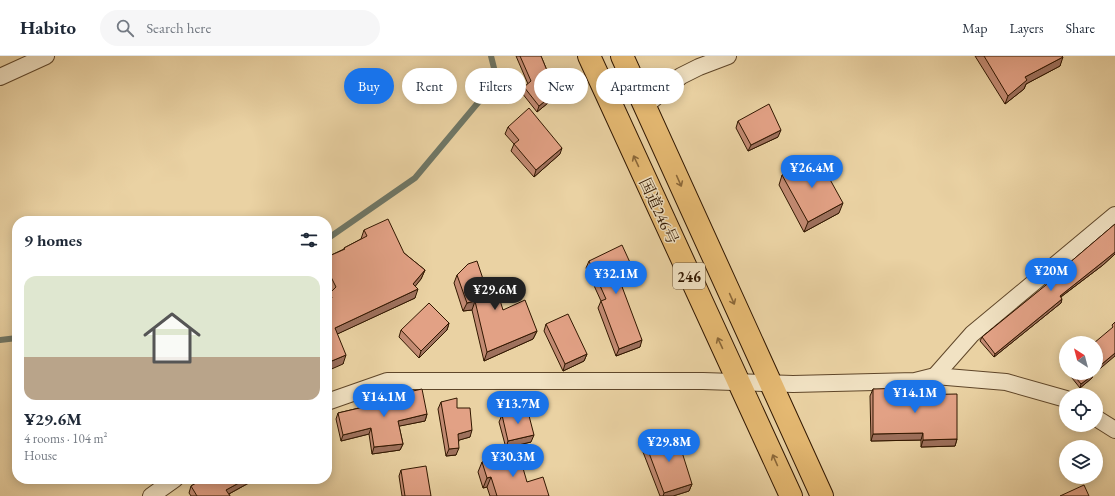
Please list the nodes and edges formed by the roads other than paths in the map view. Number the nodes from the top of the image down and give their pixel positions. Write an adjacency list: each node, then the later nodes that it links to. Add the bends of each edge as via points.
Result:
1 (46, 56): 5 (street)
2 (588, 56): 9 (highway, 国道246号 / 246, one-way to 2)
3 (622, 56): 6 (highway, 国道246号 / 246)
4 (728, 56): 6 (street, via 681,76)
5 (0, 77)
6 (645, 106): 10 (highway, 国道246号 / 246, one-way to 10)
7 (1115, 215): 8 (street, via 972,334)
8 (935, 376): 10 (street, via 915,381); 11 (street, via 1006,382)
9 (739, 382): 10 (street); 12 (street, via 387,381); 17 (highway, 国道246号 / 246, one-way to 9)
10 (771, 383): 18 (highway, 国道246号 / 246)
11 (1059, 397)
12 (332, 400)
13 (1103, 422): 14 (street)
14 (1115, 430)
15 (170, 484): 16 (street)
16 (159, 494)
17 (791, 496)
18 (822, 496)

